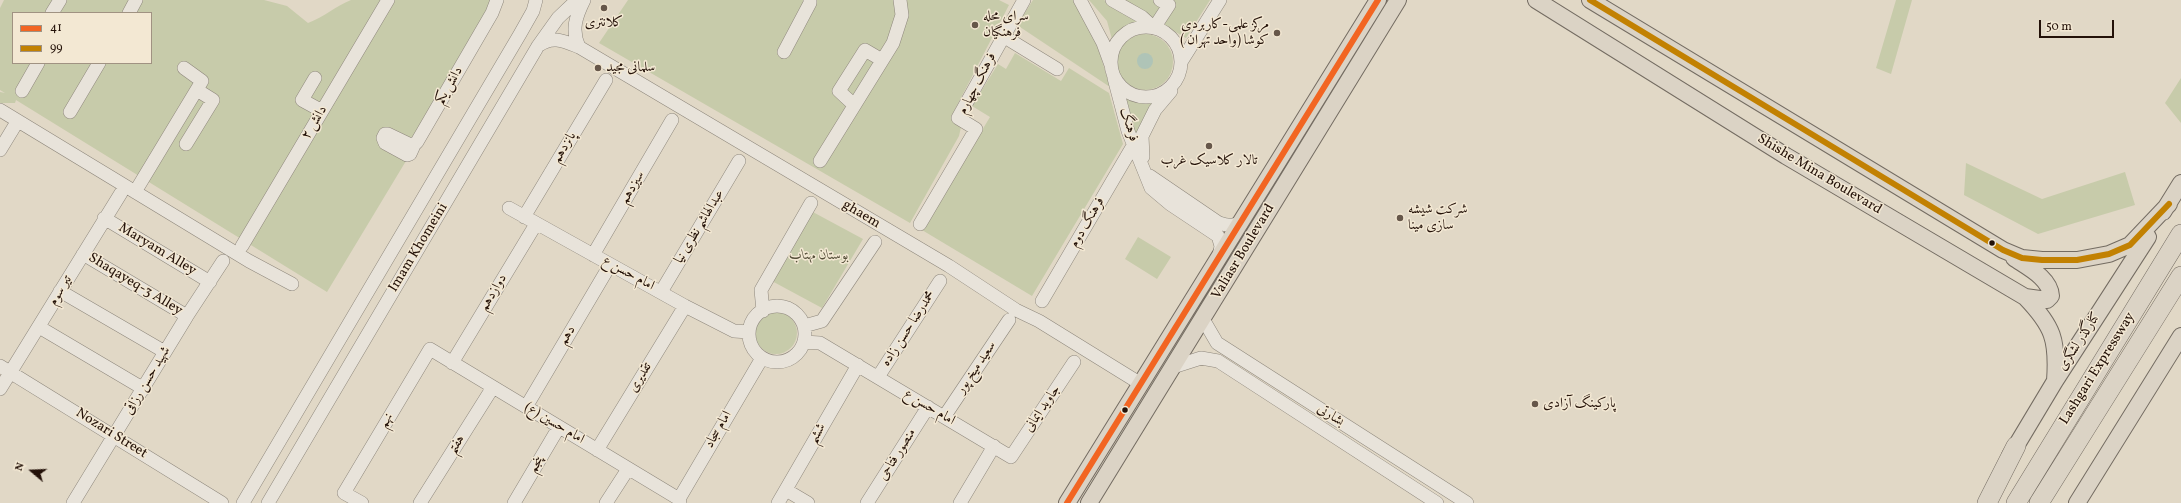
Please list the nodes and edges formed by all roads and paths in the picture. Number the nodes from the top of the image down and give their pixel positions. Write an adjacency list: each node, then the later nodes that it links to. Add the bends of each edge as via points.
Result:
1 (60, 0): 19 (street)
2 (136, 0): 20 (street)
3 (388, 0): 40 (street, دانش ۲)
4 (497, 0): 44 (street, دانش یکم, via 492,13 413,146)
5 (536, 0): 121 (street, Imam Khomeini, via 520,34)
6 (577, 0): 23 (street, Imam Khomeini, via 558,18)
7 (584, 0): 24 (street, via 575,22 575,39)
8 (810, 0): 25 (street)
9 (900, 0): 26 (street, via 902,15 893,42)
10 (1024, 0): 22 (street, فرهنگ چهارم)
11 (1080, 0): 32 (street, فرهنگ, via 1103,43)
12 (1112, 0): 21 (street, via 1142,17)
13 (1160, 0): 21 (street, via 1169,5)
14 (1220, 0): 27 (street)
15 (1378, 0): 59 (main road, Valiasr Boulevard)
16 (1398, 0): 63 (main road, Valiasr Boulevard)
17 (1536, 0): 81 (main road, Shishe Mina Boulevard, via 1786,156)
18 (1590, 0): 67 (main road)
19 (53, 12)
20 (130, 12)
21 (1154, 28): 27 (street, via 1173,40 1179,50); 32 (street, فرهنگ, via 1132,31 1123,37 1112,56)
22 (1003, 36): 31 (street); 61 (street, فرهنگ چهارم, via 958,118 976,129)
23 (538, 46): 24 (street, ghaem, via 553,39 564,40); 122 (street, Imam Khomeini)
24 (579, 47): 103 (street, ghaem, via 949,266 1016,310 1039,321)
25 (784, 52)
26 (882, 60): 38 (street); 38 (street, via 865,50 839,91)
27 (1181, 62): 35 (street)
28 (37, 64): 37 (street)
29 (98, 64): 41 (street)
30 (184, 68): 36 (street, via 202,81)
31 (1057, 68)
32 (1113, 73): 35 (street, فرهنگ, via 1124,90 1146,97 1167,90); 46 (street, فرهنگ)
33 (316, 78): 40 (street, via 302,100)
34 (606, 80): 57 (street, پانزدهم)
35 (1175, 82): 50 (street, via 1170,93 1155,110 1142,136)
36 (197, 90): 45 (street, via 213,100); 52 (street)
37 (22, 91)
38 (854, 105): 49 (street)
39 (0, 110): 52 (street)
40 (322, 111): 66 (street, دانش ۲)
41 (70, 112)
42 (672, 120): 70 (street, سیزدهم)
43 (14, 127): 47 (street)
44 (388, 134)
45 (186, 144)
46 (1134, 144): 50 (street, فرهنگ); 82 (street, فرهنگ دوم)
47 (0, 150)
48 (739, 161): 80 (street, عبدالهاشم نظری نیا)
49 (820, 161)
50 (1144, 171): 62 (street, فرهنگ, via 1151,188 1170,204)
51 (2181, 183): 55 (main road, کنارگذر لشگری)
52 (135, 192): 78 (street, via 248,261)
53 (121, 193): 58 (street, تیر سوم)
54 (811, 203): 84 (street, via 762,290)
55 (2168, 204): 67 (main road, via 2130,245 2109,254 2077,260 2042,260 2022,258); 102 (main road, کنارگذر لشگری)
56 (509, 208): 57 (street, امام حسن ع)
57 (524, 216): 60 (street, امام حسن ع)
58 (104, 218): 69 (street, تیر سوم); 77 (street, Maryam Alley)
59 (1242, 220): 62 (street, via 1238,225); 63 (main road, via 1246,229); 68 (main road, Valiasr Boulevard)
60 (536, 224): 70 (street, امام حسن ع); 97 (street, دوازدهم)
61 (920, 224)
62 (1216, 228): 74 (street, via 1221,246)
63 (1256, 229): 72 (main road, Valiasr Boulevard)
64 (2181, 234): 137 (highway, Lashgari Expressway)
65 (875, 242): 88 (street, via 822,321)
66 (242, 246)
67 (2003, 250): 81 (main road, via 2050,286 2051,296 2047,300)
68 (1224, 251): 72 (main road, via 1231,250 1235,253); 74 (main road, Valiasr Boulevard)
69 (83, 254): 79 (street, تیر سوم); 85 (street, Shaqayeq-3 Alley)
70 (593, 255): 73 (street, امام حسن ع)
71 (223, 261): 77 (street, شهید حسن رزاقی)
72 (1237, 262): 86 (main road, Valiasr Boulevard)
73 (610, 265): 80 (street, امام حسن ع); 107 (street, دهم)
74 (1215, 265): 103 (main road, Valiasr Boulevard)
75 (2181, 276): 138 (highway, Lashgari Expressway)
76 (940, 280): 101 (street, محمدرضا حسن زاده)
77 (210, 282): 85 (street, شهید حسن رزاقی)
78 (292, 284)
79 (60, 291): 89 (street, تیر سوم); 94 (street)
80 (661, 292): 83 (street, امام حسن ع)
81 (2025, 297): 102 (main road, Shishe Mina Boulevard, via 2042,315 2049,328 2057,353)
82 (1042, 301)
83 (685, 306): 90 (street, امام حسن ع, via 734,331); 114 (street, تقدیری)
84 (763, 311): 88 (street, via 770,307 787,308 794,312); 90 (street, via 751,324)
85 (187, 316): 94 (street, شهید حسن رزاقی)
86 (1203, 319): 99 (main road, Valiasr Boulevard); 134 (street, بشارتی, via 1217,343)
87 (1009, 320): 109 (street, سعید میخ پور)
88 (804, 326): 92 (street)
89 (39, 327): 100 (street, تیر سوم); 106 (street)
90 (749, 332): 95 (street, via 752,347)
91 (2181, 336): 139 (main road)
92 (804, 342): 95 (street, via 800,350 786,361); 98 (street, امام حسن ع, via 820,342)
93 (430, 350): 97 (street, امام حسین (ع)); 123 (street, نهم, via 344,492)
94 (165, 352): 106 (street, شهید حسن رزاقی)
95 (762, 358): 118 (street, امام سجاد)
96 (1074, 362): 115 (street, جاوید ایمانی)
97 (452, 363): 104 (street, امام حسین (ع))
98 (858, 365): 101 (street, امام حسن ع); 117 (street, ششم)
99 (1173, 368): 132 (main road, Valiasr Boulevard); 133 (street, بشارتی, via 1201,358 1218,361)
100 (5, 369): 105 (street, تیر سوم); 111 (street, Nozari Street)
101 (878, 377): 108 (street, امام حسن ع)
102 (2055, 380): 113 (main road, کنارگذر لشگری)
103 (1141, 384): 131 (main road, Valiasr Boulevard)
104 (493, 387): 107 (street, امام حسین (ع)); 124 (street, هفتم)
105 (0, 389)
106 (144, 389): 111 (street, شهید حسن رزاقی)
107 (526, 407): 110 (street, امام حسین (ع))
108 (928, 407): 109 (street, امام حسن ع); 129 (street, منصور فتاحی)
109 (944, 417): 112 (street, امام حسن ع)
110 (559, 427): 114 (street, امام حسین (ع)); 125 (street, پنجم)
111 (114, 436): 119 (street, شهید حسن رزاقی); 120 (street, Nozari Street)
112 (994, 446): 115 (street, امام حسن ع); 130 (street)
113 (2016, 446): 135 (main road, کنارگذر لشگری); 136 (highway)
114 (597, 450): 116 (street, امام حسین (ع))
115 (1011, 457)
116 (628, 468): 118 (street, امام حسین (ع)); 126 (street)
117 (786, 490): 127 (street, ششم); 128 (street)
118 (679, 501)
119 (74, 503)
120 (222, 503)
121 (243, 503)
122 (268, 503)
123 (362, 503)
124 (420, 503)
125 (514, 503)
126 (606, 503)
127 (778, 503)
128 (808, 503)
129 (868, 503)
130 (960, 503)
131 (1067, 503)
132 (1089, 503)
133 (1437, 503)
134 (1467, 503)
135 (1981, 503)
136 (1987, 503)
137 (2016, 503)
138 (2039, 503)
139 (2077, 503)

